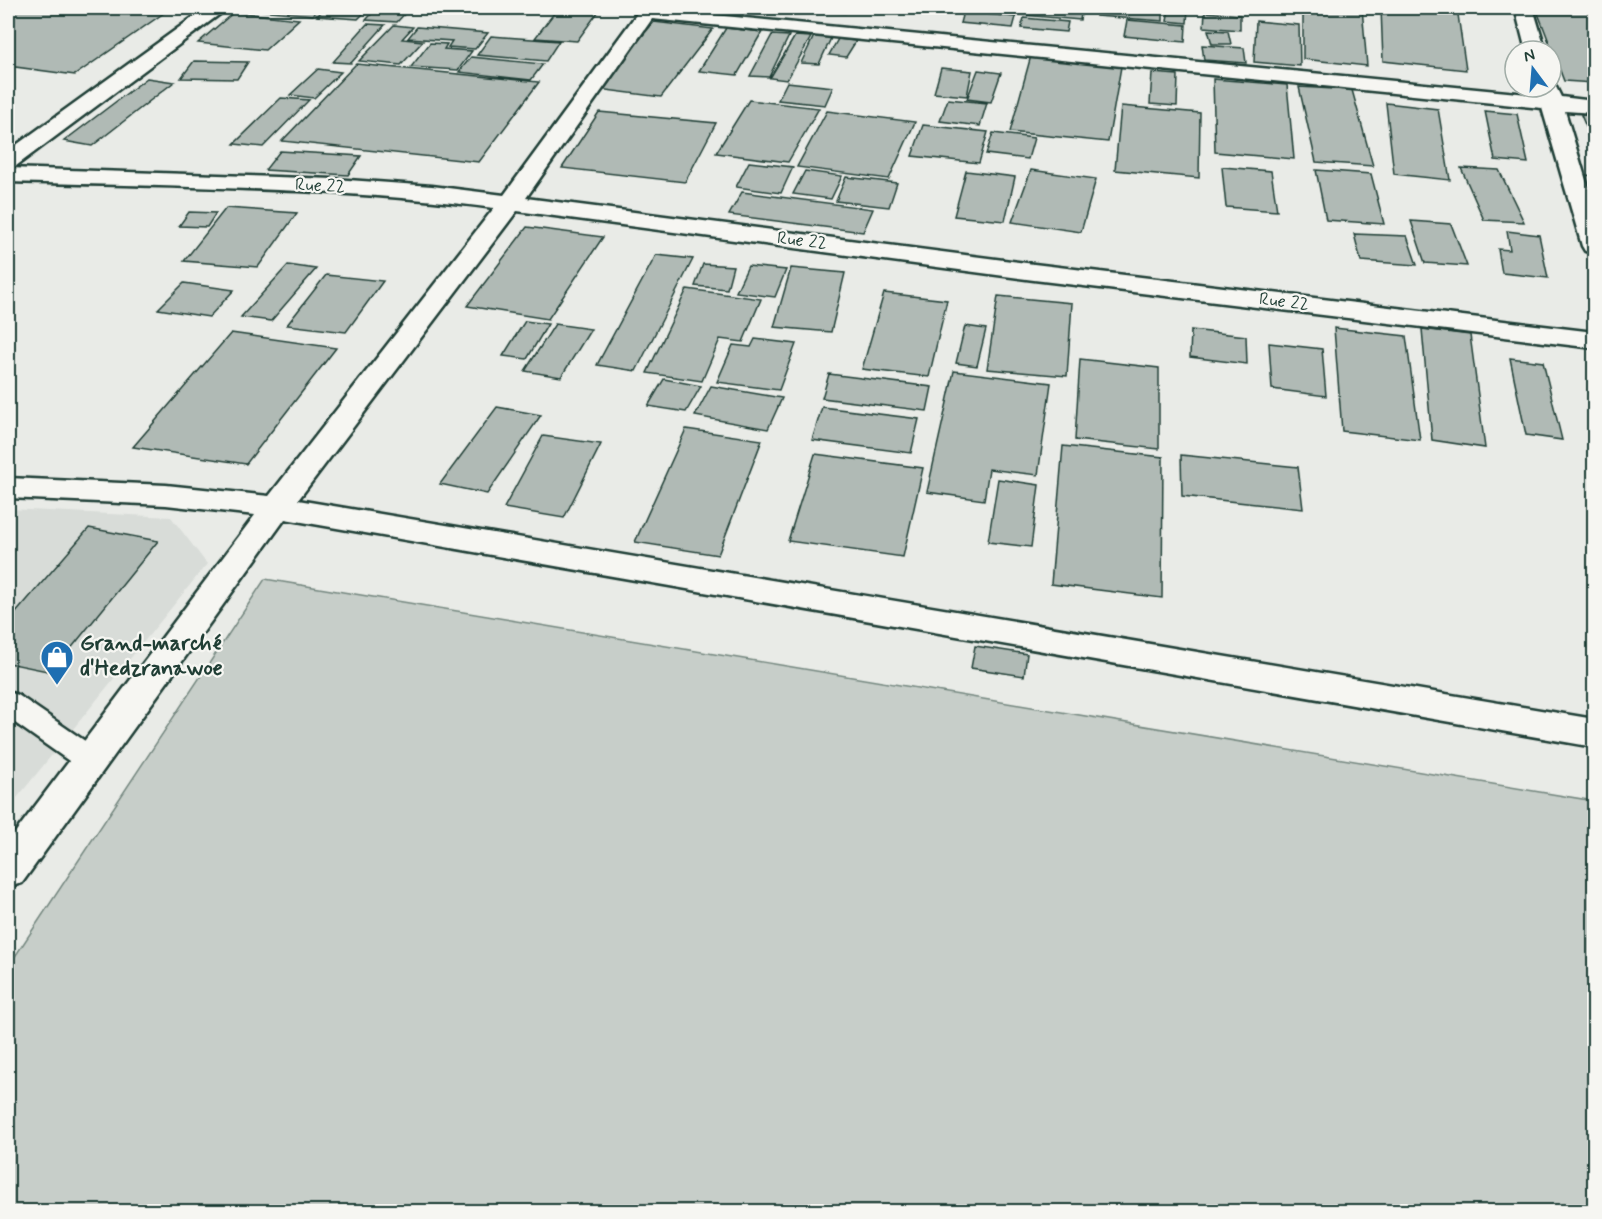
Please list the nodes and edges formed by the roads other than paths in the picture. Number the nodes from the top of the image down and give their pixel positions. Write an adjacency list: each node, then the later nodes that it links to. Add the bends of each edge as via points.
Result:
1 (218, 8): 9 (street)
2 (1524, 8): 4 (street)
3 (649, 10): 5 (street); 11 (street)
4 (1533, 39)
5 (1503, 91)
6 (1550, 99): 12 (street)
7 (1563, 99): 8 (street)
8 (1594, 107)
9 (8, 161)
10 (8, 175): 11 (street, Rue 22, via 334,186)
11 (511, 203): 13 (street, Rue 22); 15 (street)
12 (1594, 246)
13 (1594, 340)
14 (8, 488): 15 (street, via 165,495)
15 (277, 507): 17 (street); 18 (street)
16 (8, 703): 18 (lane)
17 (1594, 733)
18 (90, 760): 19 (street)
19 (8, 871)

